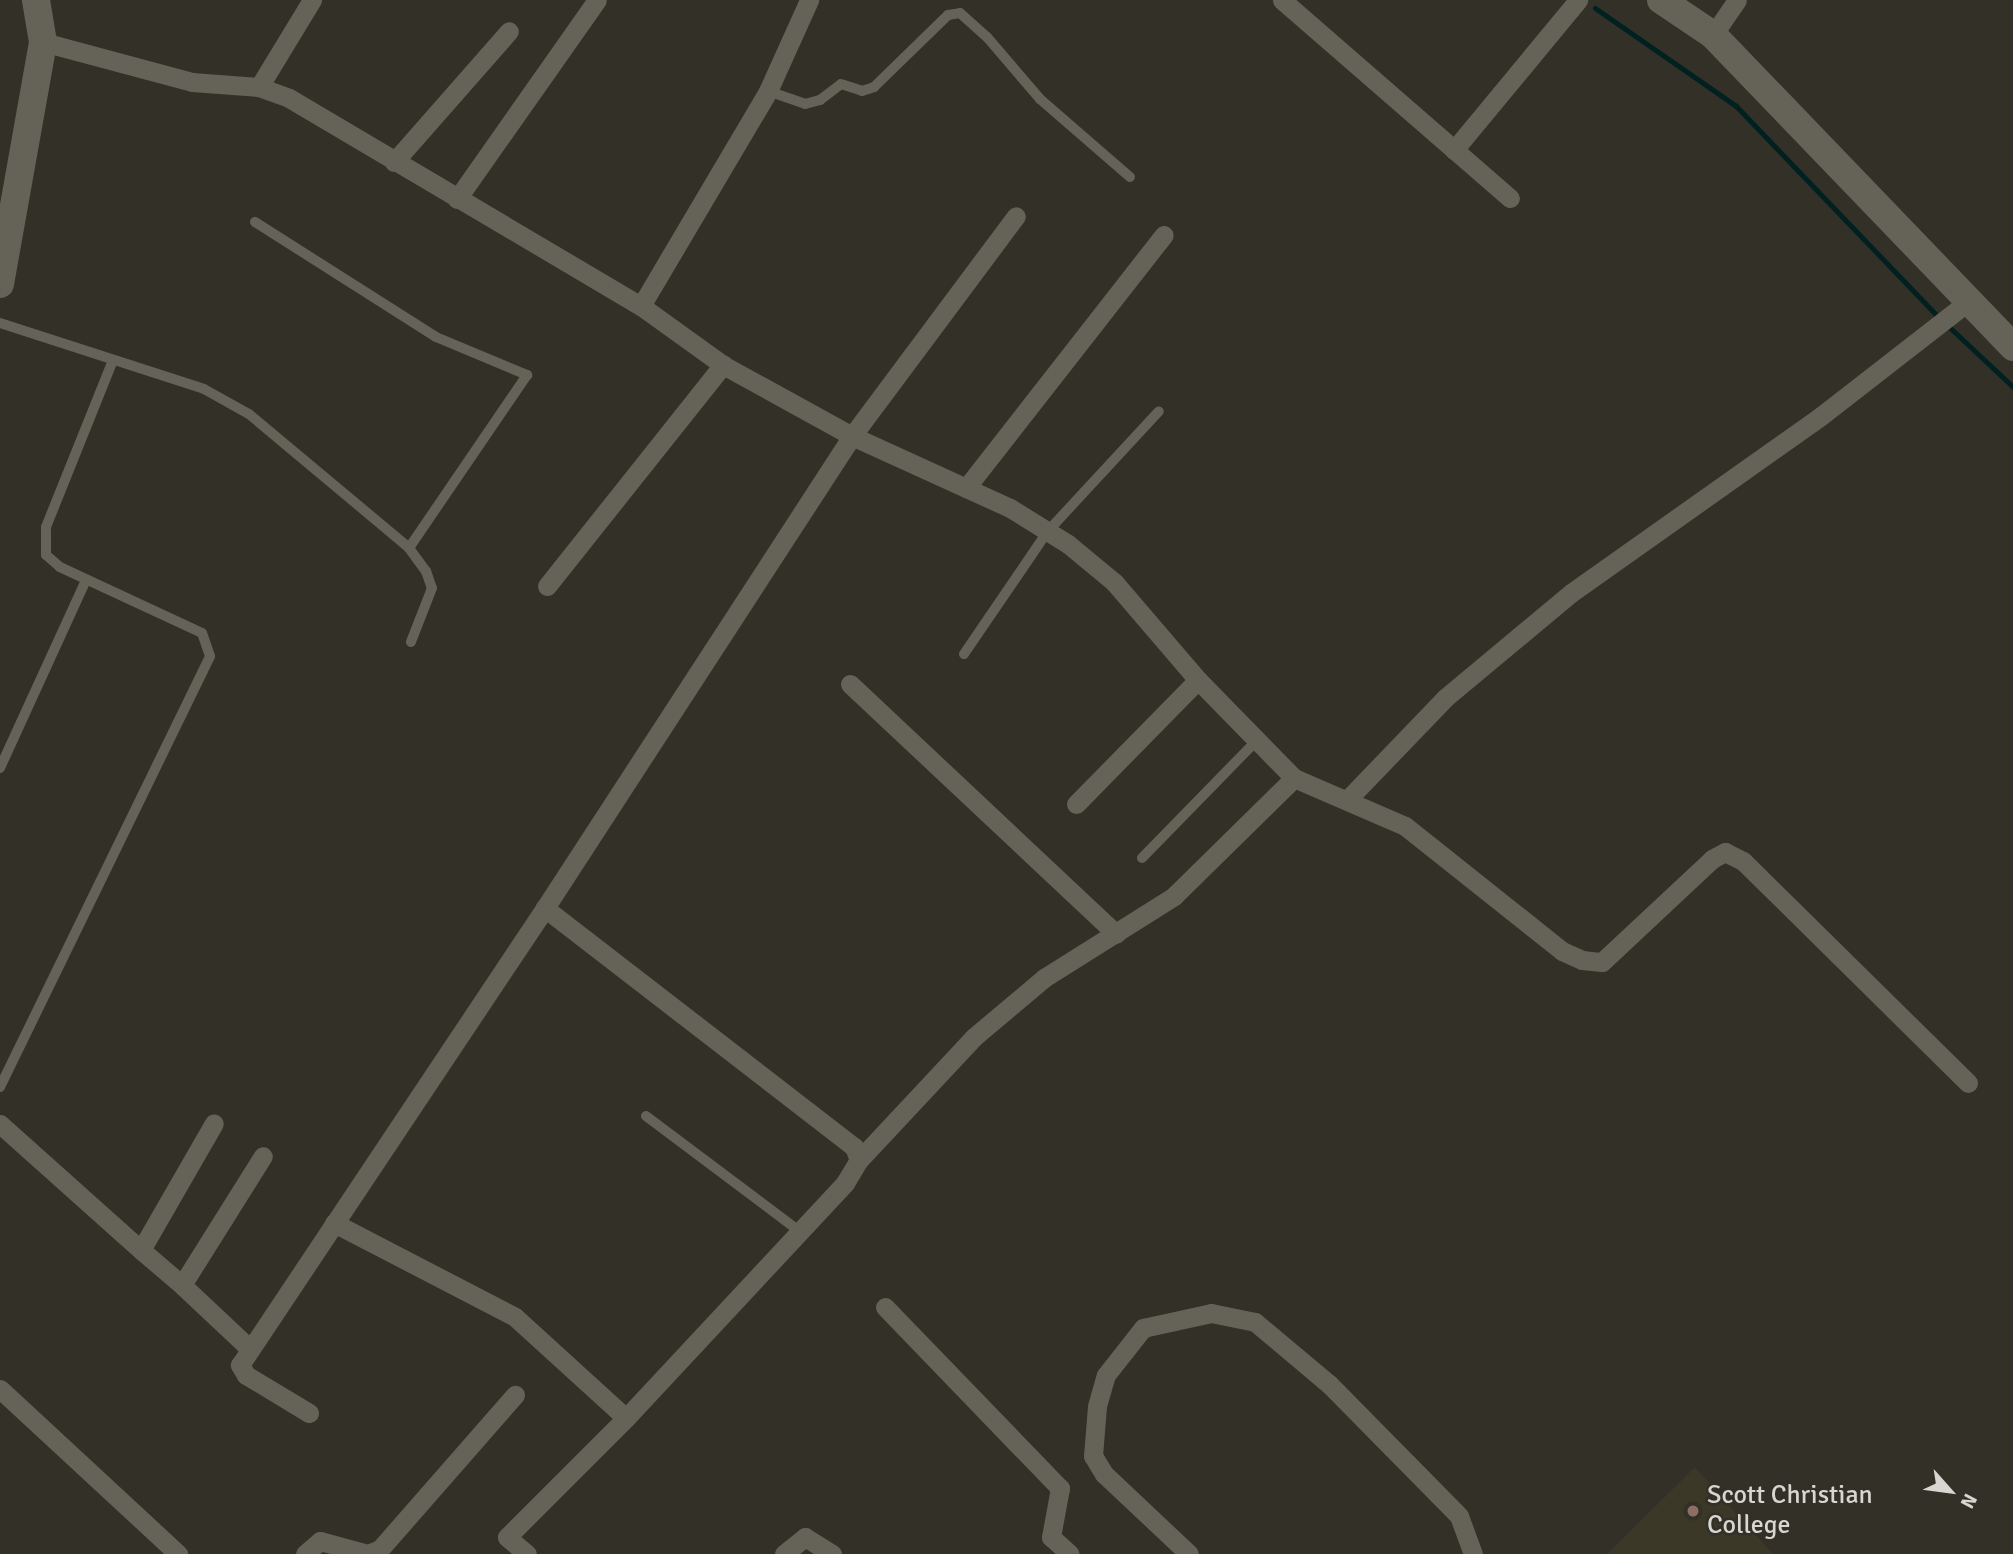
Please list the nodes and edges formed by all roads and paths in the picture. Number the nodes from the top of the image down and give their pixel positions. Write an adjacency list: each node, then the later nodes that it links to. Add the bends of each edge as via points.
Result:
1 (36, 0): 11 (street)
2 (312, 0): 12 (street)
3 (597, 0): 18 (street)
4 (809, 0): 13 (street)
5 (1282, 0): 14 (street)
6 (1578, 0): 14 (street)
7 (1661, 0): 10 (street)
8 (1737, 0): 10 (street)
9 (509, 31): 15 (street)
10 (1713, 35): 23 (street)
11 (43, 43): 12 (street, via 192,82); 22 (street)
12 (259, 87): 15 (street, via 289,98)
13 (768, 91): 16 (lane, via 805,104 820,100 841,84 862,91 874,87 948,15 960,13 1040,99); 24 (street)
14 (1454, 150): 17 (street)
15 (394, 162): 18 (street)
16 (1130, 177)
17 (1510, 198)
18 (457, 199): 24 (street)
19 (1016, 216): 30 (street)
20 (255, 222): 33 (lane, via 436,337 527,376)
21 (1164, 235): 31 (street)
22 (0, 284)
23 (1970, 300): 26 (street); 43 (street, via 1821,416 1571,593 1445,698)
24 (641, 306): 28 (street)
25 (0, 323): 27 (lane)
26 (2013, 347)
27 (113, 360): 33 (lane, via 228,400); 34 (lane, via 46,527 43,545 51,562)
28 (723, 365): 30 (street); 35 (street)
29 (1159, 411): 32 (lane)
30 (852, 436): 31 (street); 46 (street)
31 (966, 488): 32 (street)
32 (1048, 531): 37 (lane); 38 (street, via 1114,582)
33 (409, 548): 36 (lane, via 432,588)
34 (86, 580): 41 (lane); 49 (lane, via 202,633 210,656)
35 (547, 586)
36 (411, 642)
37 (964, 654)
38 (1198, 680): 40 (street); 44 (street)
39 (850, 684): 47 (street)
40 (1258, 740): 42 (street); 45 (lane)
41 (0, 768)
42 (1294, 778): 43 (street); 47 (street, via 1174,896)
43 (1348, 800): 48 (street, via 1405,826 1562,951 1582,960 1602,962 1617,953 1712,859 1725,852 1743,861)
44 (1076, 804)
45 (1143, 858)
46 (545, 908): 54 (street, via 854,1147); 55 (street)
47 (1116, 934): 54 (street, via 1044,978 974,1037)
48 (1968, 1083)
49 (0, 1087)
50 (646, 1116): 56 (lane)
51 (214, 1123): 57 (street)
52 (0, 1124): 57 (street)
53 (263, 1157): 58 (street)
54 (859, 1160): 56 (street, via 845,1183)
55 (334, 1223): 60 (street); 64 (street, via 514,1317)
56 (799, 1231): 64 (street)
57 (141, 1250): 58 (street)
58 (182, 1285): 60 (street)
59 (885, 1307): 70 (street, via 1060,1488 1051,1537)
60 (249, 1348): 63 (street, via 240,1370)
61 (0, 1389): 65 (street)
62 (515, 1395): 66 (street, via 380,1549 368,1553 320,1541)
63 (309, 1413)
64 (626, 1418): 67 (street, via 507,1536)
65 (178, 1554)
66 (305, 1554)
67 (527, 1554)
68 (784, 1554): 69 (street, via 805,1537)
69 (832, 1554)
70 (1070, 1554)
71 (1189, 1554): 72 (street, via 1104,1474 1093,1456 1097,1406 1106,1375 1143,1328 1210,1313 1255,1322 1329,1384 1459,1516)
72 (1472, 1554)

